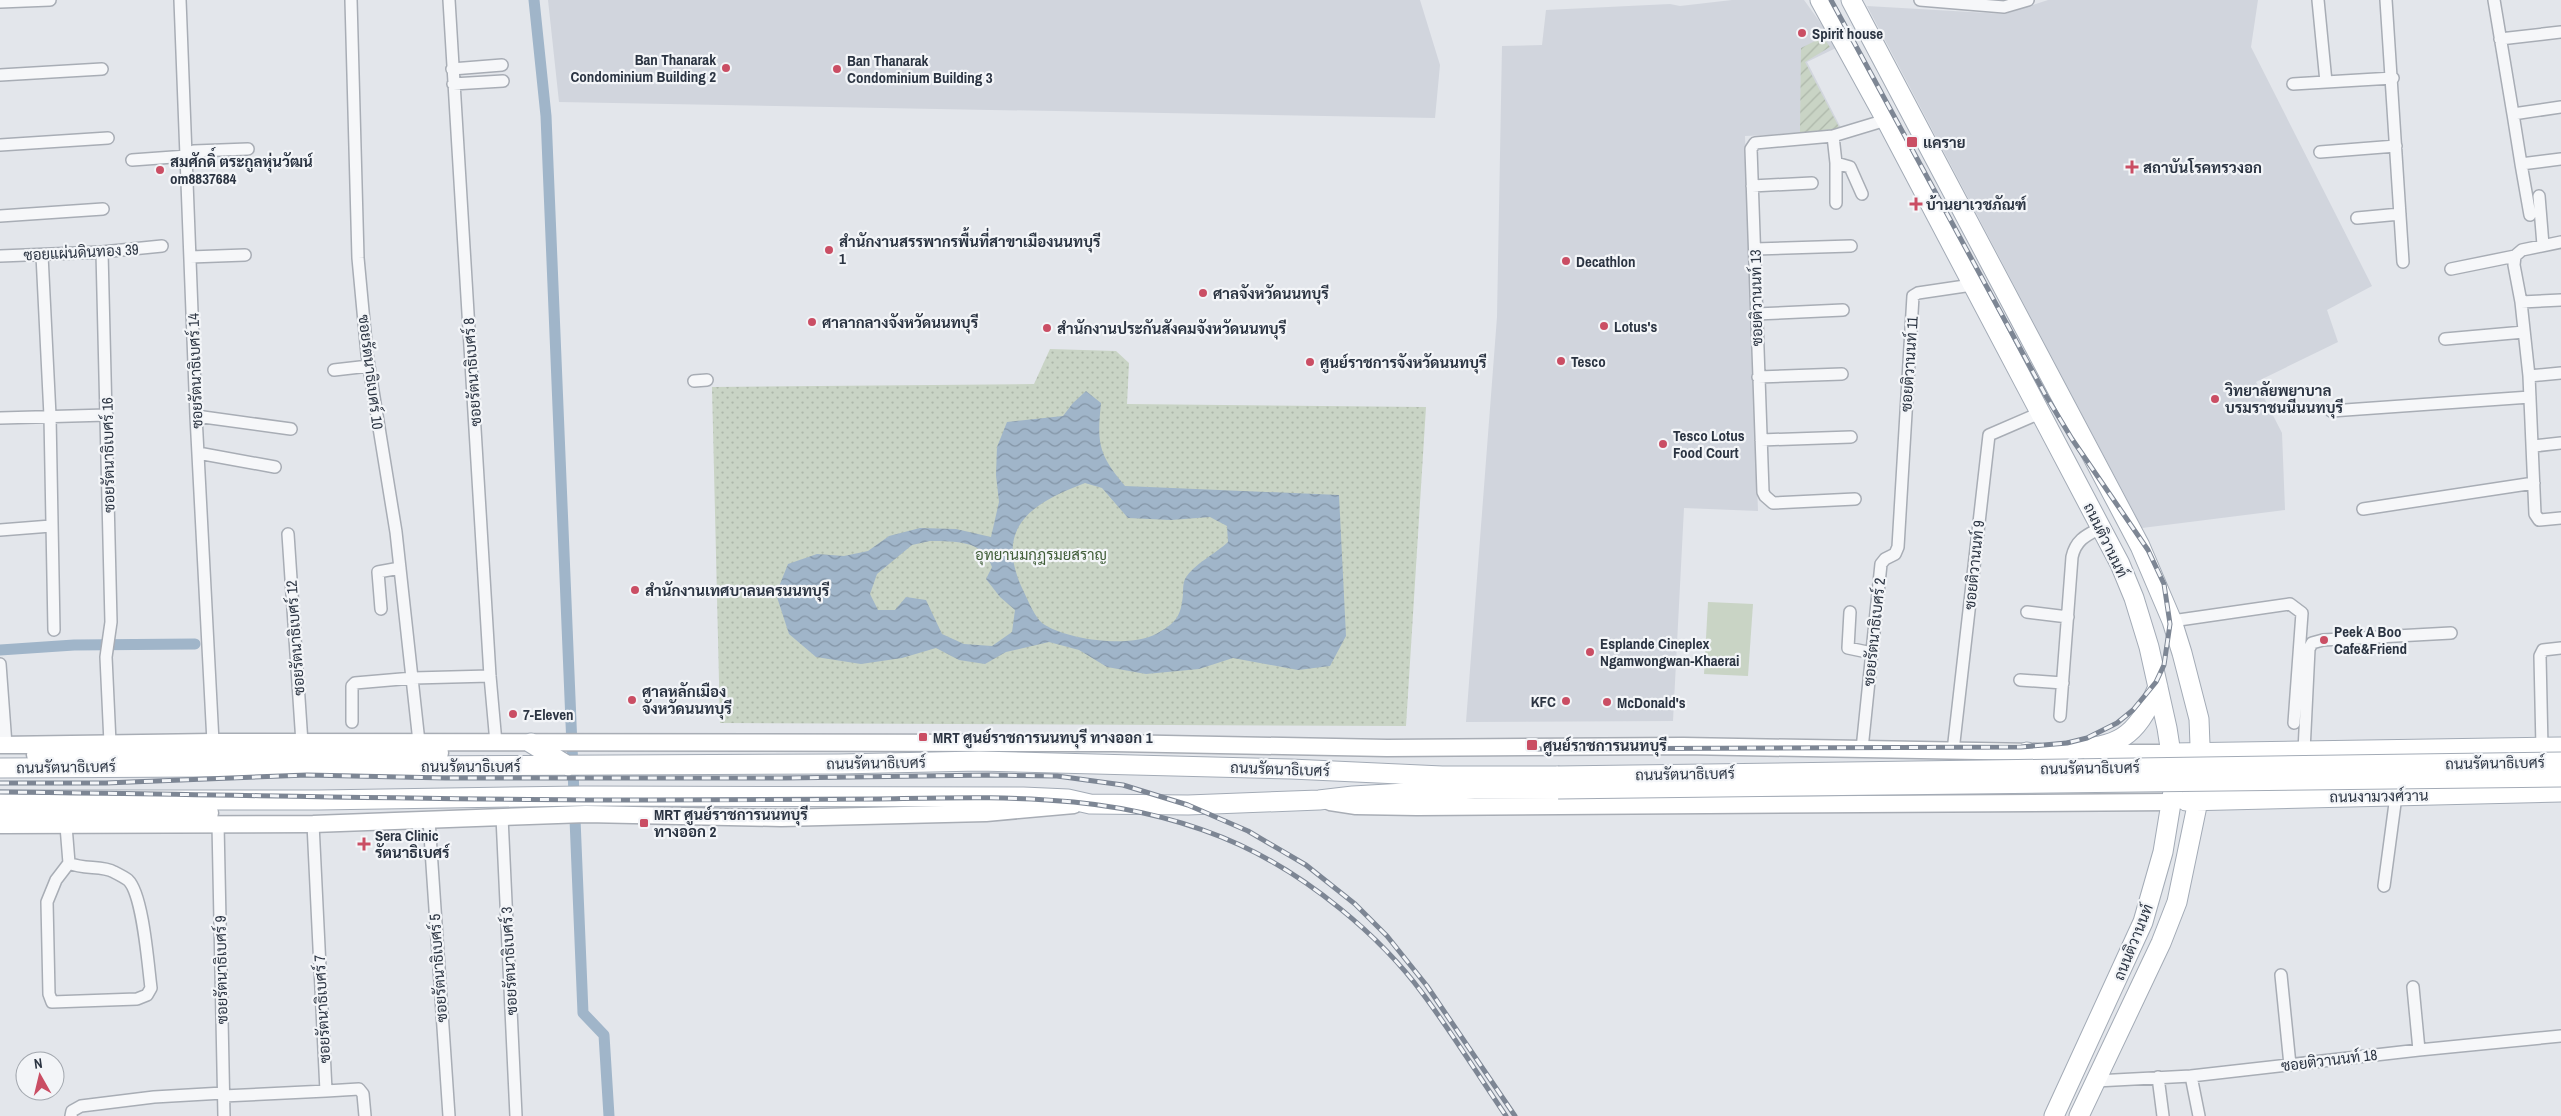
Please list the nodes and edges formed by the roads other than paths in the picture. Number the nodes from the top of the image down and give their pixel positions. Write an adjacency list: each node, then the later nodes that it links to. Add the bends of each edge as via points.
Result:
1 (50, 0): 13 (street)
2 (180, 0): 34 (street, ซอยรัตนาธิเบศร์ 14)
3 (351, 0): 71 (street, ซอยรัตนาธิเบศร์ 10, via 358,258)
4 (449, 0): 18 (street, ซอยรัตนาธิเบศร์ 8)
5 (1820, 0): 27 (main road, ถนนติวานนท์)
6 (1850, 0): 69 (main road, ถนนติวานนท์)
7 (1920, 0): 12 (street)
8 (2028, 0): 12 (street, via 2004,7)
9 (2318, 0): 22 (street)
10 (2386, 0): 20 (street)
11 (2494, 0): 15 (street)
12 (1934, 1)
13 (0, 2)
14 (2561, 32): 15 (street)
15 (2500, 39): 26 (street)
16 (502, 65): 18 (street)
17 (102, 69): 19 (street)
18 (452, 69): 23 (street, ซอยรัตนาธิเบศร์ 8)
19 (0, 75)
20 (2393, 78): 22 (street); 31 (street)
21 (504, 81): 23 (street)
22 (2326, 82): 24 (street)
23 (453, 84): 113 (street, ซอยรัตนาธิเบศร์ 8)
24 (2293, 84)
25 (2561, 107): 26 (street)
26 (2513, 114): 38 (street)
27 (1886, 120): 28 (street, ซอยติวานนท์ 13); 62 (main road, ถนนติวานนท์)
28 (1833, 136): 37 (street); 40 (street, ซอยติวานนท์ 13, via 1755,143 1751,148)
29 (108, 138): 30 (street)
30 (0, 145)
31 (2396, 146): 33 (street); 45 (street)
32 (248, 149): 34 (street, via 194,150)
33 (2320, 152)
34 (187, 156): 36 (street); 59 (street, ซอยรัตนาธิเบศร์ 14)
35 (2561, 158): 38 (street)
36 (132, 160)
37 (1836, 163): 41 (street, via 1850,167); 43 (street)
38 (2521, 164): 46 (street)
39 (1812, 183): 40 (street)
40 (1752, 186): 53 (street, ซอยติวานนท์ 13)
41 (1862, 194)
42 (2539, 196): 50 (street)
43 (1836, 203)
44 (103, 209): 47 (street)
45 (2400, 214): 48 (street); 60 (street)
46 (2530, 215)
47 (0, 216)
48 (2357, 218)
49 (2561, 242): 50 (street)
50 (2543, 245): 58 (street, via 2522,250)
51 (162, 246): 54 (street, ซอยแผ่นดินทอง 39)
52 (1851, 246): 53 (street)
53 (1755, 249): 66 (street, ซอยติวานนท์ 13)
54 (102, 252): 55 (street, ซอยแผ่นดินทอง 39); 82 (street, ซอยรัตนาธิเบศร์ 16)
55 (42, 254): 57 (street, ซอยแผ่นดินทอง 39); 83 (street)
56 (245, 255): 59 (street)
57 (0, 256)
58 (2515, 256): 61 (street); 64 (street)
59 (190, 257): 84 (street, ซอยรัตนาธิเบศร์ 14)
60 (2403, 262)
61 (2451, 269)
62 (1972, 285): 70 (main road, ถนนติวานนท์); 94 (street, ซอยติวานนท์ 11, via 1913,296)
63 (2561, 300): 64 (street)
64 (2522, 302): 67 (street)
65 (1843, 310): 66 (street)
66 (1756, 314): 76 (street, ซอยติวานนท์ 13)
67 (2524, 332): 68 (street); 75 (street)
68 (2445, 339)
69 (2033, 344): 70 (main road); 107 (main road, ถนนติวานนท์, via 2119,503)
70 (2009, 355): 81 (main road, ถนนติวานนท์)
71 (369, 366): 72 (street); 102 (street, ซอยรัตนาธิเบศร์ 10)
72 (334, 370)
73 (2561, 373): 75 (street)
74 (1842, 374): 76 (street)
75 (2529, 376): 79 (street)
76 (1758, 377): 88 (street, ซอยติวานนท์ 13)
77 (706, 380): 78 (street)
78 (694, 381)
79 (2530, 397): 80 (street); 90 (street)
80 (2331, 411)
81 (2040, 413): 99 (main road, ถนนติวานนท์); 130 (street, ซอยติวานนท์ 9, via 1989,434)
82 (107, 415): 83 (street); 126 (street, ซอยรัตนาธิเบศร์ 16, via 111,622 106,657)
83 (50, 416): 85 (street); 98 (street)
84 (196, 416): 86 (street); 91 (street, ซอยรัตนาธิเบศร์ 14)
85 (0, 418)
86 (291, 429)
87 (1851, 437): 88 (street)
88 (1761, 440): 95 (street, ซอยติวานนท์ 13, via 1763,492 1773,503)
89 (2561, 443): 90 (street)
90 (2534, 446): 93 (street)
91 (198, 453): 92 (street); 121 (street, ซอยรัตนาธิเบศร์ 14)
92 (275, 467)
93 (2534, 483): 96 (street); 97 (street, via 2535,514 2539,520)
94 (1901, 493): 111 (street, ซอยรัตนาธิเบศร์ 2, via 1897,552 1882,564)
95 (1855, 499)
96 (2363, 509)
97 (2561, 518)
98 (51, 526): 100 (street); 108 (street)
99 (2102, 527): 106 (street, via 2081,538 2074,546); 117 (main road, ถนนติวานนท์, via 2134,598)
100 (0, 530)
101 (288, 534): 123 (street, ซอยรัตนาธิเบศร์ 12)
102 (400, 568): 103 (street, via 378,572); 114 (street, ซอยรัตนาธิเบศร์ 10)
103 (380, 609)
104 (1850, 612): 111 (street, via 1848,648)
105 (2027, 612): 106 (street)
106 (2068, 617): 116 (street)
107 (2172, 621): 120 (street, via 2290,604 2302,613); 134 (main road, ถนนติวานนท์, via 2199,719)
108 (54, 630)
109 (2451, 633): 131 (street, via 2312,643 2309,649)
110 (2561, 648): 127 (street, via 2542,650 2540,656)
111 (1872, 653): 129 (street, ซอยรัตนาธิเบศร์ 2)
112 (0, 664): 128 (street)
113 (490, 676): 114 (street); 124 (street, ซอยรัตนาธิเบศร์ 8)
114 (413, 678): 119 (street, via 353,684); 122 (street, ซอยรัตนาธิเบศร์ 10)
115 (2020, 680): 116 (street)
116 (2063, 683): 118 (street)
117 (2158, 687): 133 (main road, via 2147,712 2133,731 2124,737); 136 (main road, ถนนติวานนท์)
118 (2060, 716)
119 (352, 722)
120 (2294, 723)
121 (213, 742): 123 (main road, ถนนรัตนาธิเบศร์); 126 (main road, ถนนรัตนาธิเบศร์)
122 (419, 742): 123 (main road, ถนนรัตนาธิเบศร์); 124 (main road, ถนนรัตนาธิเบศร์)
123 (302, 743)
124 (501, 743): 125 (main road, ถนนรัตนาธิเบศร์); 128 (main road, via 469,752 265,755)
125 (531, 743): 129 (main road, ถนนรัตนาธิเบศร์, via 1113,743); 137 (main road)
126 (110, 744): 128 (main road, ถนนรัตนาธิเบศร์)
127 (2552, 747): 131 (main road)
128 (2, 748)
129 (1862, 750): 130 (main road, ถนนรัตนาธิเบศร์)
130 (1955, 751): 132 (main road, ถนนรัตนาธิเบศร์); 149 (main road, via 1975,759 1984,775 1978,794)
131 (2304, 751): 134 (main road)
132 (2027, 752): 133 (main road, ถนนรัตนาธิเบศร์); 136 (main road, via 2043,765 2066,776 2161,774)
133 (2053, 753): 136 (main road, ถนนรัตนาธิเบศร์)
134 (2201, 762): 136 (main road); 142 (main road, ถนนติวานนท์); 144 (main road, via 2214,774 2290,778)
135 (2561, 762): 140 (main road, ถนนรัตนาธิเบศร์, bridge)
136 (2173, 765): 142 (main road); 147 (main road, ถนนติวานนท์)
137 (573, 766): 138 (main road, ถนนรัตนาธิเบศร์); 140 (main road, ถนนรัตนาธิเบศร์, via 979,761 1291,769)
138 (0, 768)
139 (2561, 777): 140 (main road, ถนนรัตนาธิเบศร์, bridge)
140 (1558, 782): 146 (main road, ถนนรัตนาธิเบศร์)
141 (2561, 792): 143 (main road, ถนนงามวงศ์วาน)
142 (2198, 796): 144 (main road, ถนนงามวงศ์วาน); 147 (main road, ถนนรัตนาธิเบศร์); 167 (main road, ถนนติวานนท์, via 2177,902)
143 (2396, 796): 144 (main road, ถนนงามวงศ์วาน); 159 (street)
144 (2320, 797)
145 (0, 800): 148 (main road, ถนนรัตนาธิเบศร์, via 319,800)
146 (1319, 800): 148 (main road, ถนนรัตนาธิเบศร์, via 1188,805 1090,804 1068,799 1023,797); 149 (main road, ถนนรัตนาธิเบศร์, via 1373,807)
147 (2172, 802): 149 (main road, ถนนรัตนาธิเบศร์); 175 (main road, ถนนติวานนท์, via 2163,852 2144,922)
148 (576, 805): 151 (main road, ถนนรัตนาธิเบศร์)
149 (1955, 805)
150 (0, 812): 152 (main road, via 454,814)
151 (502, 817): 152 (main road, ถนนรัตนาธิเบศร์); 170 (street, ซอยรัตนาธิเบศร์ 3)
152 (471, 818): 153 (main road, ถนนรัตนาธิเบศร์)
153 (429, 820): 155 (main road, ถนนรัตนาธิเบศร์); 174 (street, ซอยรัตนาธิเบศร์ 5)
154 (218, 824): 155 (main road, ถนนรัตนาธิเบศร์); 157 (main road, ถนนรัตนาธิเบศร์); 169 (street, ซอยรัตนาธิเบศร์ 9)
155 (314, 824): 168 (street, ซอยรัตนาธิเบศร์ 7)
156 (0, 825): 157 (main road, ถนนรัตนาธิเบศร์)
157 (66, 826): 158 (street)
158 (70, 863): 158 (street, via 80,868 112,870 128,880 136,895 142,920 151,988 146,995 137,999 52,1002 49,994 47,902 56,880)
159 (2384, 886)
160 (2281, 975): 164 (street)
161 (2413, 987): 163 (street)
162 (2561, 1036): 163 (street, ซอยติวานนท์ 18)
163 (2419, 1050): 164 (street, ซอยติวานนท์ 18)
164 (2290, 1065): 165 (street, ซอยติวานนท์ 18)
165 (2191, 1076): 166 (street, ซอยติวานนท์ 18); 178 (street)
166 (2158, 1078): 167 (street, ซอยติวานนท์ 18); 177 (street)
167 (2096, 1081): 176 (main road, ถนนติวานนท์)
168 (326, 1091): 169 (street); 173 (street, via 360,1089)
169 (223, 1095): 171 (street, via 154,1097 81,1106 72,1111); 172 (street, ซอยรัตนาธิเบศร์ 9)
170 (517, 1111)
171 (71, 1116)
172 (224, 1116)
173 (366, 1116)
174 (448, 1116)
175 (2054, 1116)
176 (2079, 1116)
177 (2163, 1116)
178 (2199, 1116)

